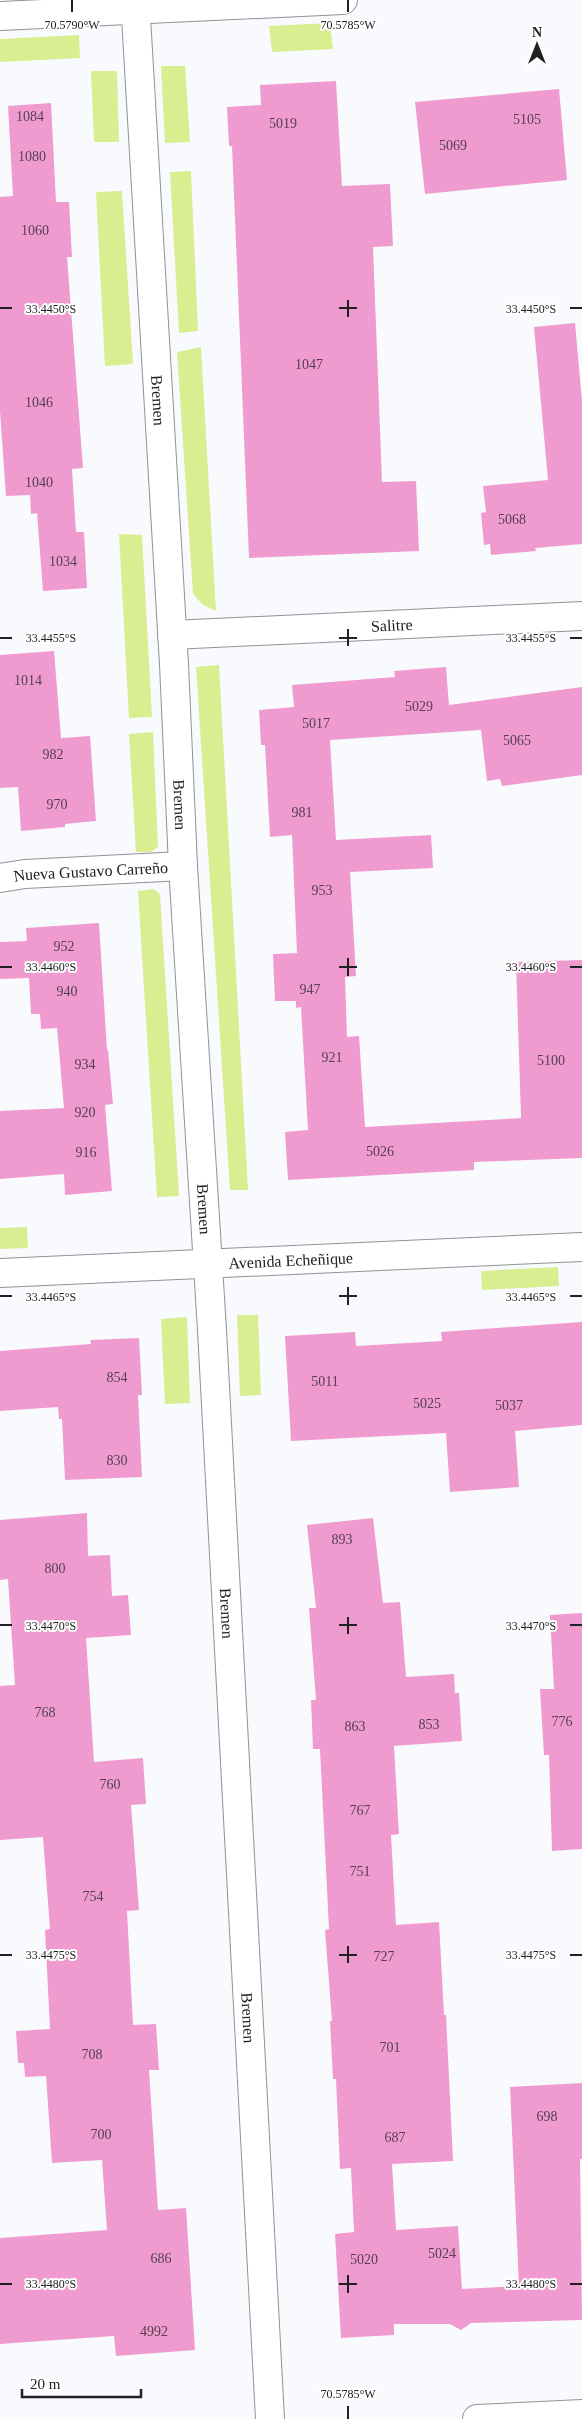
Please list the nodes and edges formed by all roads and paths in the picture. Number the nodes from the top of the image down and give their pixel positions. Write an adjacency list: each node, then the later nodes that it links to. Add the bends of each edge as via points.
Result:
1 (342, 0): 2 (street)
2 (135, 5): 3 (street); 5 (street, Bremen)
3 (0, 16)
4 (582, 616): 5 (street, Salitre)
5 (172, 635): 6 (street, Bremen)
6 (183, 866): 7 (street, Nueva Gustavo Carreño, via 34,873); 9 (street, Bremen)
7 (0, 878)
8 (582, 1247): 9 (street, Avenida Echeñique)
9 (207, 1265): 10 (street, Avenida Echeñique); 12 (street, Bremen)
10 (0, 1273)
11 (582, 2414): 13 (street)
12 (270, 2419)
13 (477, 2419)

